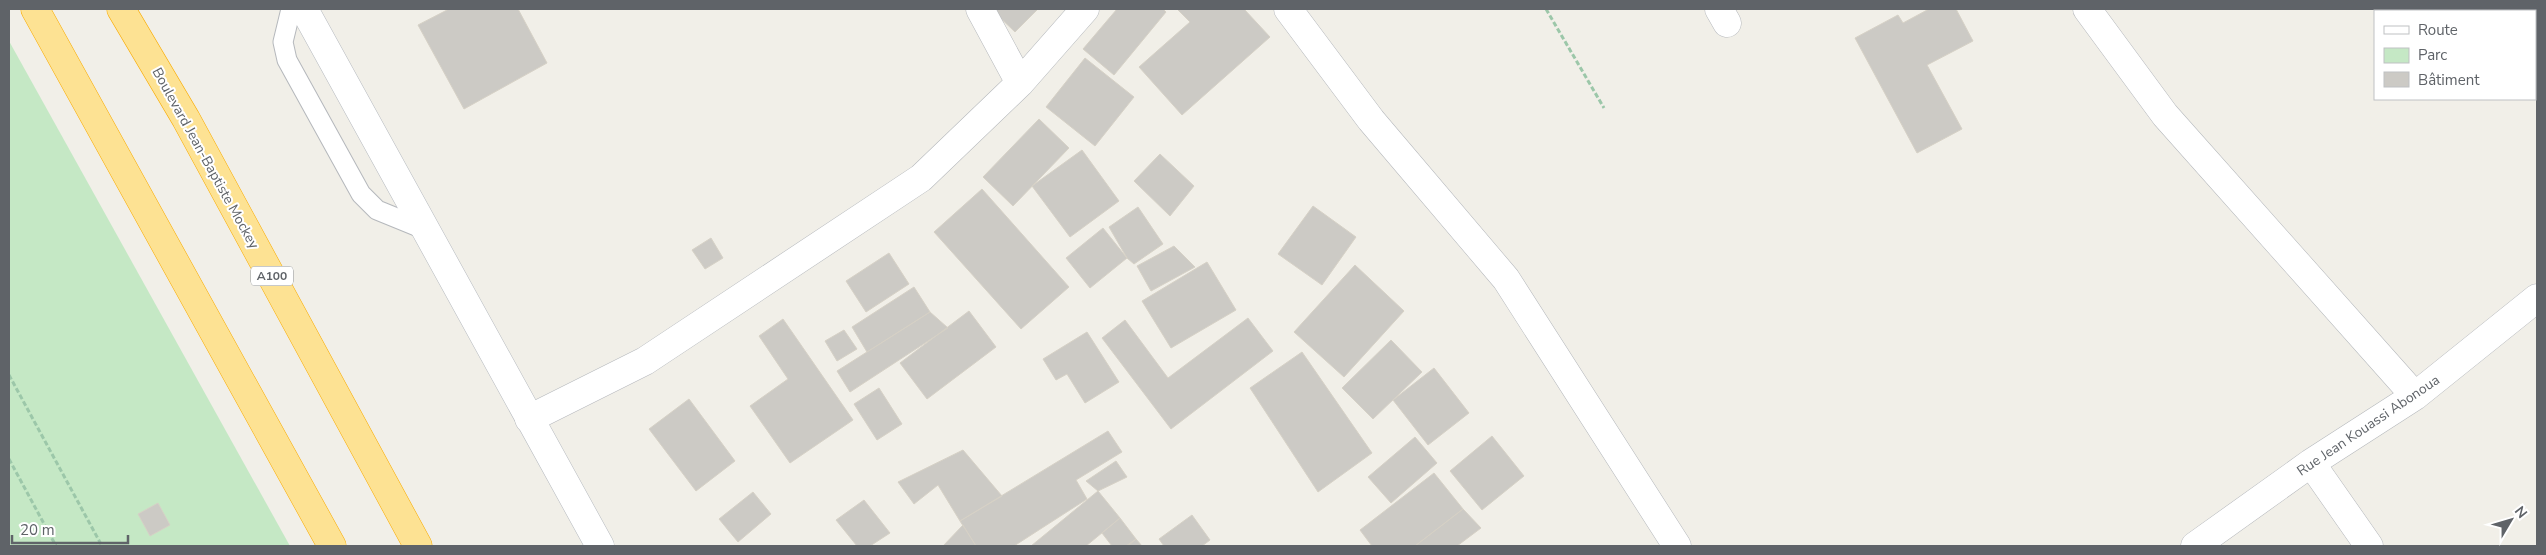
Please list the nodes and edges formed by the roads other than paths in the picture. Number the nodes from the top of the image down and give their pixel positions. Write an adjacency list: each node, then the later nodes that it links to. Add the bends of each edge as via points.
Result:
1 (35, 9): 15 (highway)
2 (121, 9): 16 (highway, Boulevard Jean-Baptiste Mockey / A100, via 186,119)
3 (291, 9): 10 (lane, via 283,42 288,60 361,194 377,210)
4 (304, 9): 10 (street)
5 (980, 9): 9 (street)
6 (1085, 9): 9 (street)
7 (1288, 9): 18 (street, via 1370,120 1506,279)
8 (2087, 9): 12 (street, via 2165,115)
9 (1020, 82): 13 (street, via 921,178 863,218 645,361)
10 (426, 230): 13 (street)
11 (2537, 298): 12 (street, Rue Jean Kouassi Abonoua)
12 (2415, 396): 14 (street, Rue Jean Kouassi Abonoua)
13 (529, 419): 17 (street)
14 (2311, 463): 19 (street, Rue Jean Kouassi Abonoua); 20 (street)
15 (332, 546)
16 (418, 546)
17 (600, 546)
18 (1677, 546)
19 (2195, 546)
20 (2369, 546)

